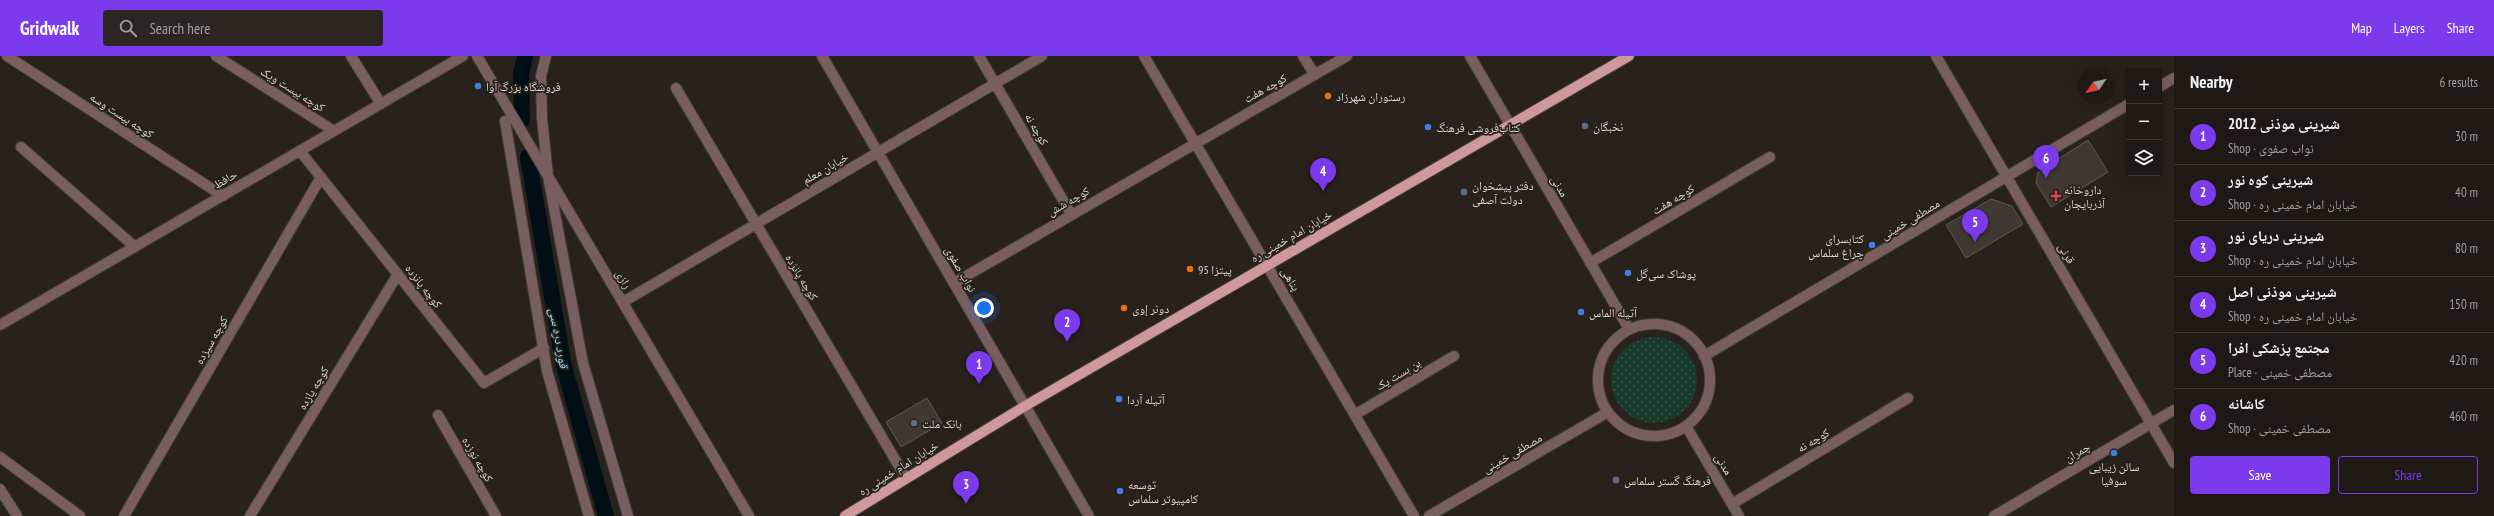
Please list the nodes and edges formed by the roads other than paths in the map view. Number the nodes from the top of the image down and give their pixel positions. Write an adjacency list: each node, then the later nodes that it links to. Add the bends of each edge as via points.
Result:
1 (7, 56): 34 (street, کوچه بیست وسه)
2 (216, 56): 25 (street, کوچه بیست ویک)
3 (351, 56): 21 (street)
4 (463, 56): 21 (street, حافظ)
5 (477, 56): 31 (street, رازی)
6 (546, 56): 31 (street, via 541,76)
7 (822, 56): 29 (street, نواب صفوی)
8 (980, 56): 18 (street, کوچه نه)
9 (1042, 56): 18 (street, خیابان معلم)
10 (1144, 56): 26 (street, پناهی)
11 (1304, 56): 16 (street)
12 (1347, 56): 16 (street, کوچه هفت)
13 (1470, 56): 24 (street, مدنی)
14 (1629, 56): 24 (main road, خیابان امام خمینی ره)
15 (1940, 57): 33 (street, قرنی)
16 (1315, 75): 26 (street, کوچه هفت)
17 (2174, 78): 19 (street)
18 (995, 83): 29 (street, خیابان معلم); 35 (street, کوچه نه)
19 (2162, 85)
20 (676, 88): 36 (street, کوچه پانزده)
21 (381, 104): 25 (street, حافظ)
22 (2126, 106): 33 (street, مصطفی خمینی)
23 (505, 121): 45 (street)
24 (1509, 124): 38 (street, مدنی); 39 (main road, خیابان امام خمینی ره)
25 (334, 131): 28 (street, حافظ)
26 (1195, 142): 35 (street, کوچه شش); 39 (street, پناهی)
27 (21, 148): 37 (street)
28 (300, 151): 32 (street, کوچه پانزده); 34 (street, حافظ)
29 (878, 152): 36 (street, خیابان معلم); 41 (street, نواب صفوی)
30 (1770, 156): 38 (street, کوچه هفت)
31 (548, 176): 42 (street, رازی); 67 (street, via 583,363)
32 (321, 177): 40 (street, کوچه پانزده); 63 (street, کوچه سیزده)
33 (2007, 177): 47 (street, مصطفی خمینی); 54 (street, قرنی)
34 (223, 196): 37 (street, حافظ)
35 (1071, 214): 41 (street, کوچه شش)
36 (756, 224): 42 (street, خیابان معلم); 58 (street, کوچه پانزده)
37 (135, 247): 43 (street, حافظ)
38 (1590, 262): 44 (street, مدنی)
39 (1268, 264): 49 (main road, خیابان امام خمینی ره); 52 (street, پناهی)
40 (398, 274): 45 (street, کوچه پانزده, via 484,383); 64 (street, کوچه یازده)
41 (954, 283): 49 (street, نواب صفوی)
42 (622, 302): 68 (street, رازی)
43 (0, 325)
44 (1629, 329): 47 (street, via 1656,324 1672,327 1686,334); 51 (street, via 1612,342 1602,357 1598,391)
45 (544, 348): 66 (street, via 547,371)
46 (1454, 356): 52 (street, بن بست یک)
47 (1704, 356): 55 (street, via 1709,374 1709,390 1696,417)
48 (1908, 398): 60 (street, کوچه نه)
49 (1025, 406): 58 (main road, خیابان امام خمینی ره); 70 (street, نواب صفوی)
50 (2174, 410): 54 (street, چمران)
51 (1608, 412): 55 (street, via 1628,430 1642,435 1672,433); 72 (street, مصطفی خمینی)
52 (1356, 414): 71 (street, پناهی)
53 (438, 415): 65 (street, کوچه نوزده)
54 (2151, 424): 57 (street, قرنی); 74 (street, چمران)
55 (1686, 426): 60 (street, مدنی)
56 (0, 457): 62 (street)
57 (2174, 463)
58 (906, 478): 69 (main road, خیابان امام خمینی ره)
59 (0, 489): 61 (street)
60 (1732, 504): 73 (street, مدنی)
61 (17, 516)
62 (80, 516)
63 (124, 516)
64 (250, 516)
65 (496, 516)
66 (589, 516)
67 (628, 516)
68 (749, 516)
69 (845, 516)
70 (1089, 516)
71 (1414, 516)
72 (1429, 516)
73 (1739, 516)
74 (1994, 516)

